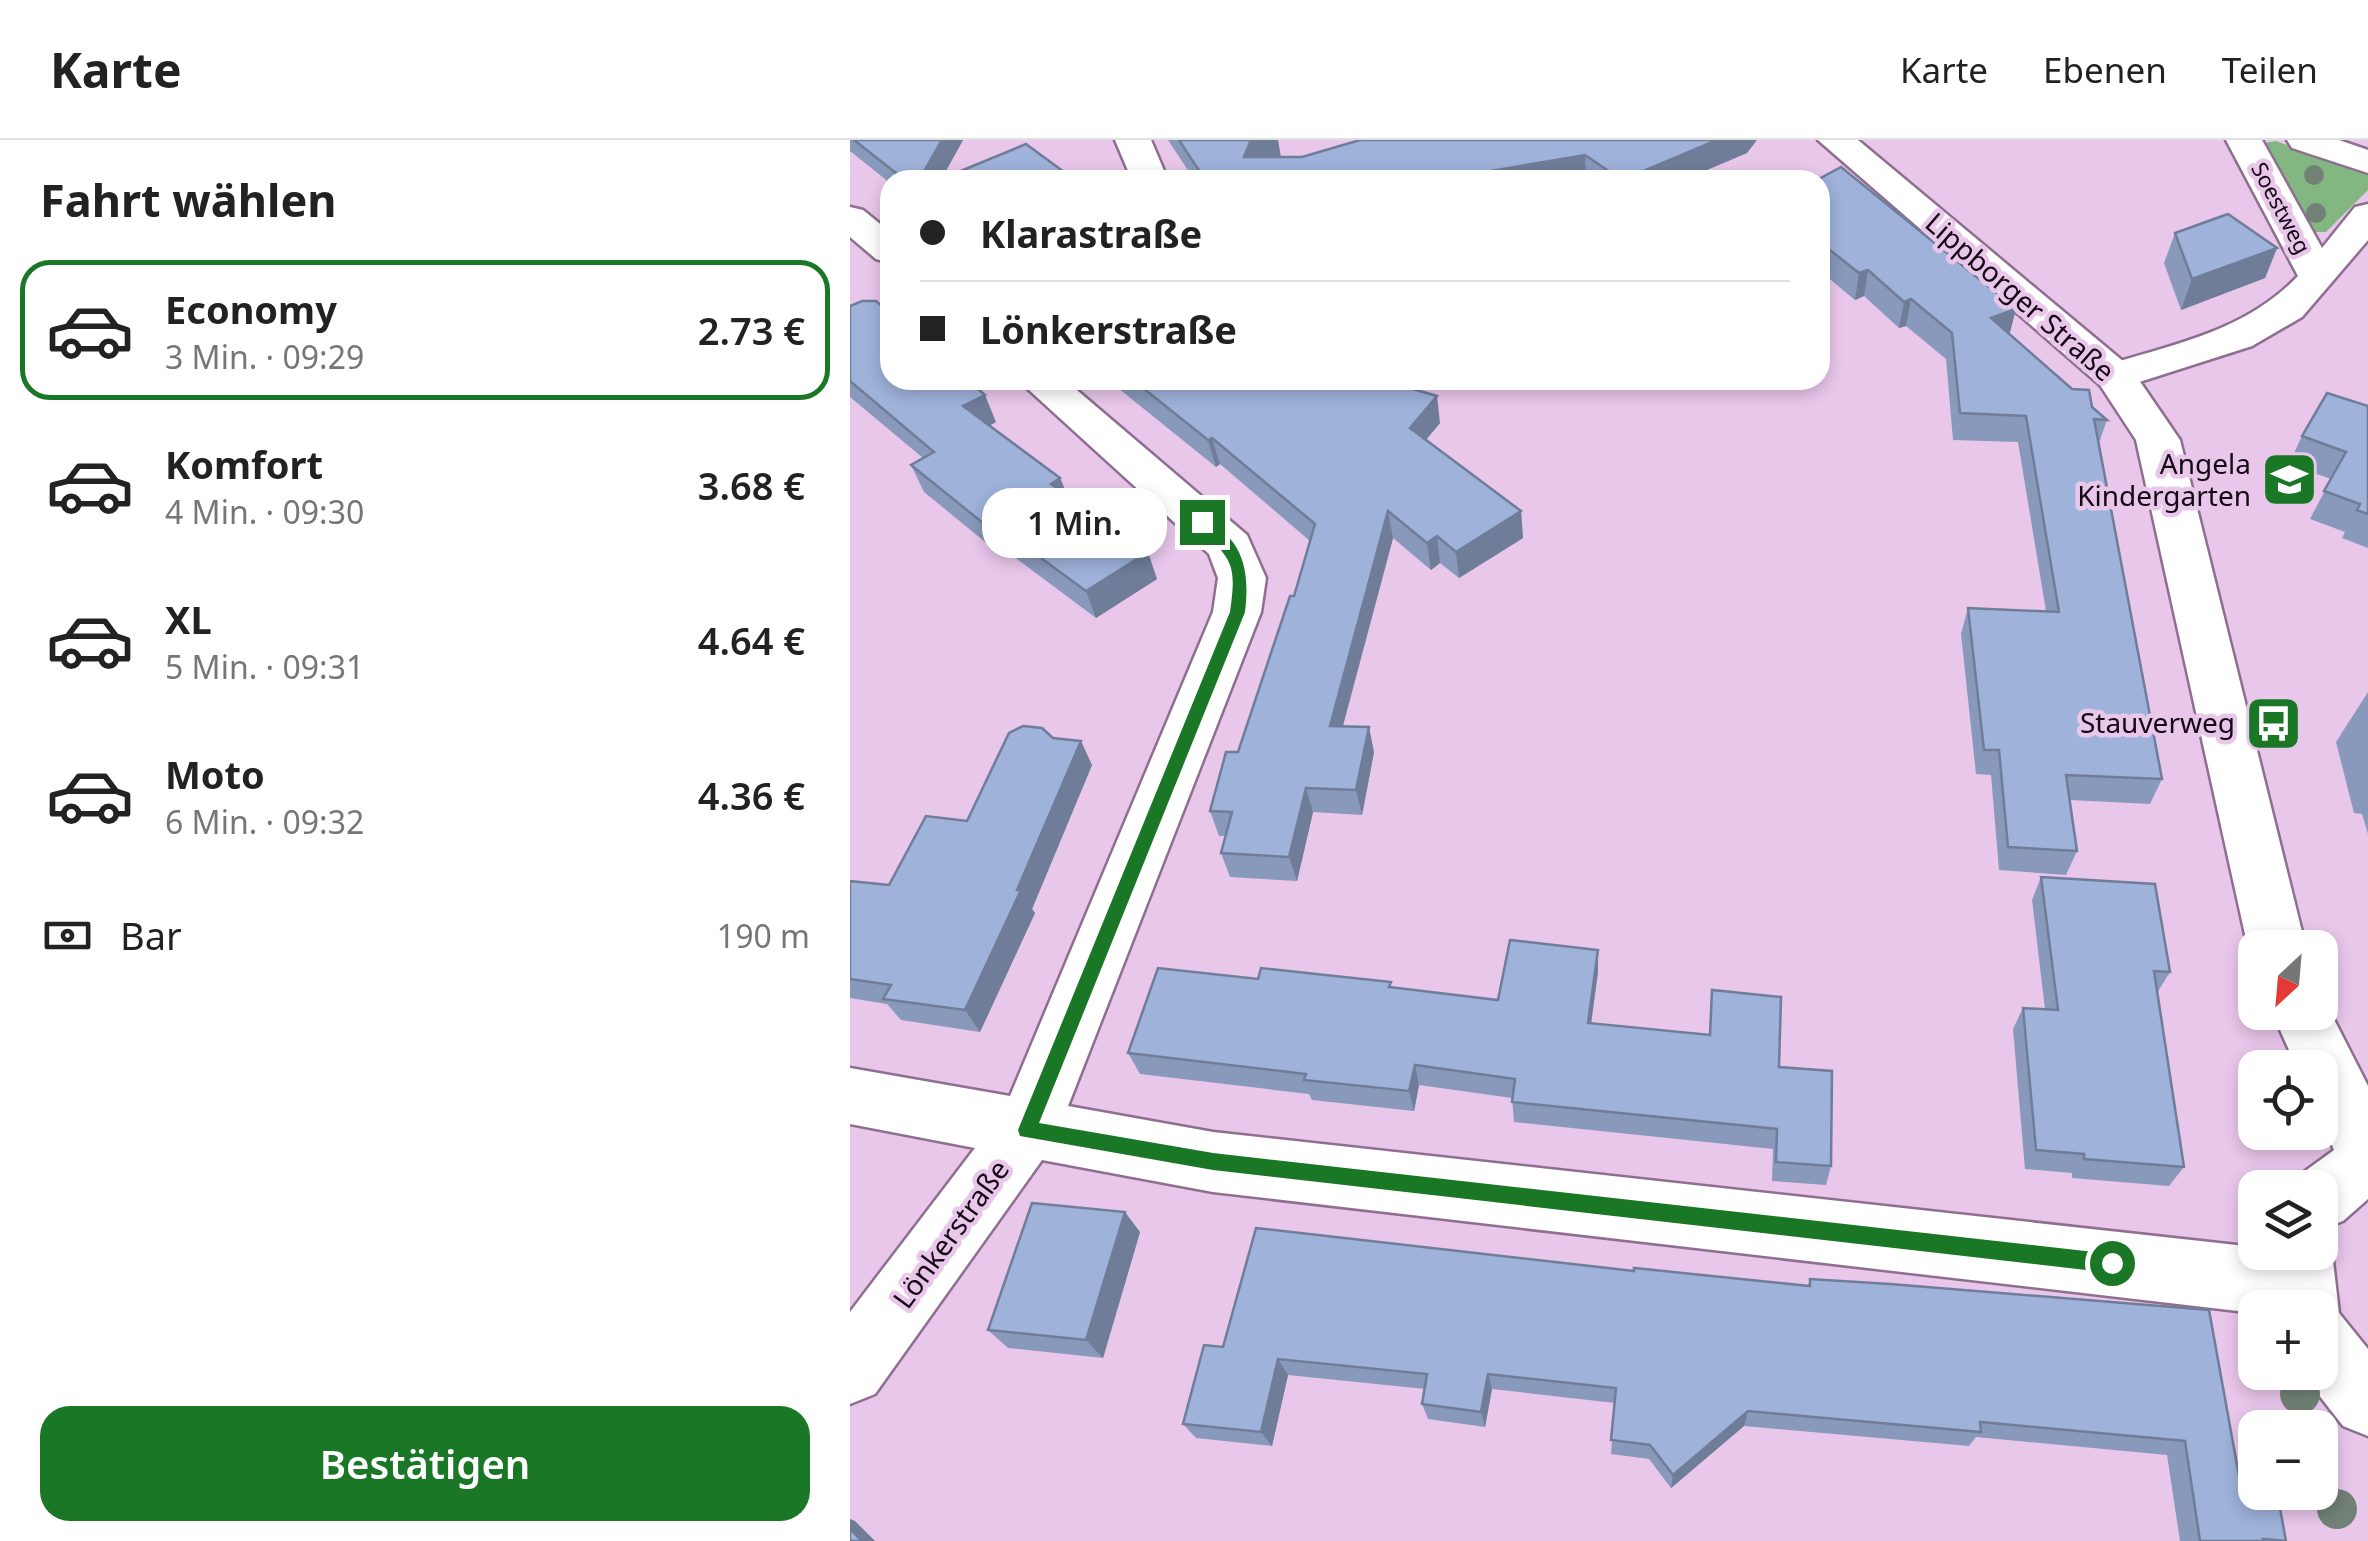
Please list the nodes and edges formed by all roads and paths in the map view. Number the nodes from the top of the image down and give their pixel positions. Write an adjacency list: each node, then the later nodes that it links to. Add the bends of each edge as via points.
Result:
1 (1133, 140): 6 (street)
2 (1836, 140): 11 (street, Lippborger Straße)
3 (2244, 140): 10 (street, Soestweg)
4 (2304, 140): 5 (street, Soestweg)
5 (2368, 162)
6 (1146, 170)
7 (2368, 214): 10 (street)
8 (850, 218): 9 (street)
9 (880, 243)
10 (2318, 276): 11 (street, via 2278,317 2227,341)
11 (2115, 376): 13 (street, Lippborger Straße, via 2158,440)
12 (1051, 390): 16 (street, Lönkerstraße, via 1230,546 1242,578 1238,612)
13 (2273, 930)
14 (2310, 1030): 17 (street)
15 (850, 1096): 16 (street)
16 (1027, 1130): 20 (street, via 1213,1162); 22 (street, Lönkerstraße)
17 (2368, 1154)
18 (2368, 1167): 19 (street)
19 (2338, 1183)
20 (2257, 1290)
21 (2338, 1367): 23 (street)
22 (850, 1369)
23 (2368, 1401)

